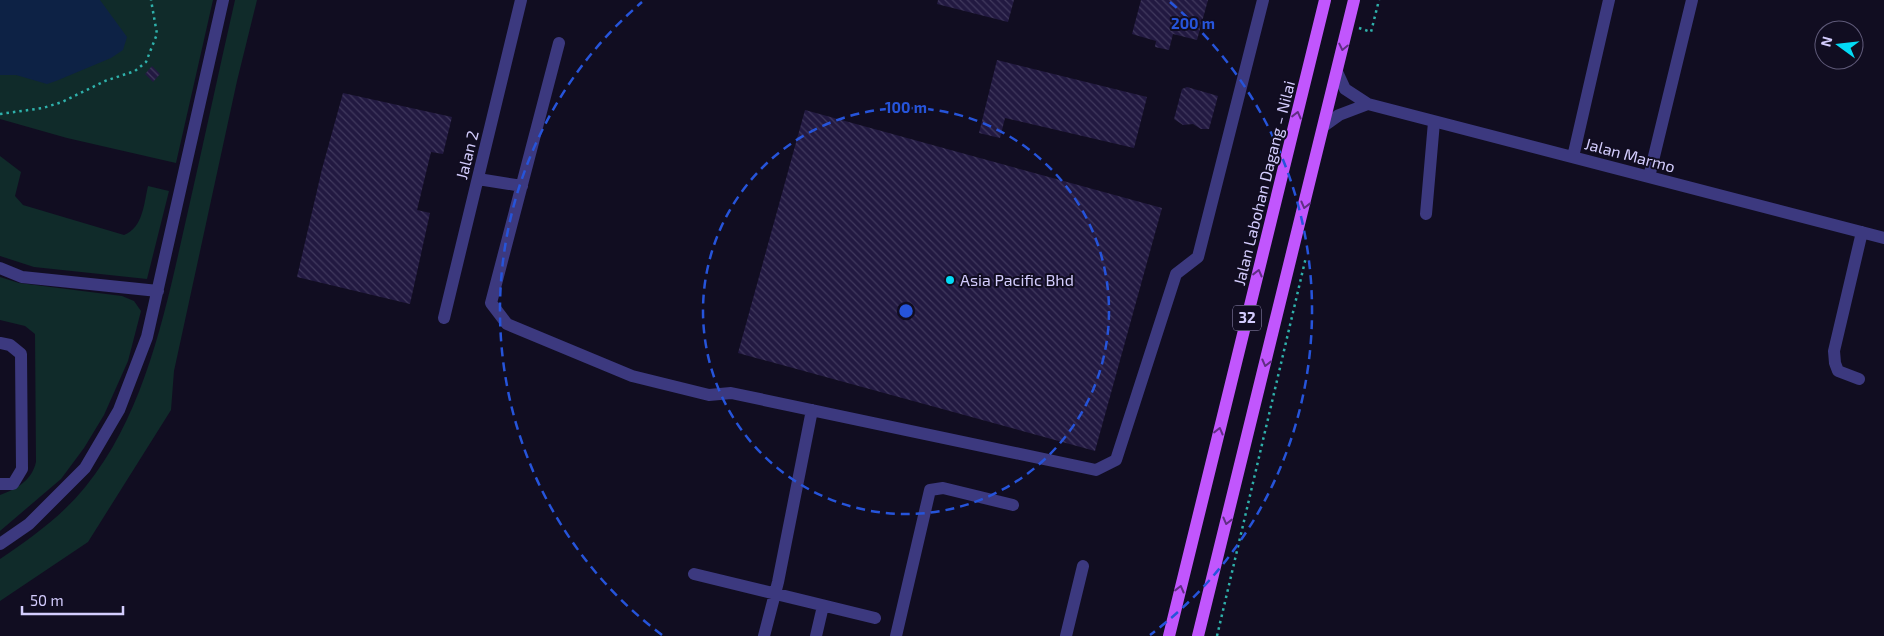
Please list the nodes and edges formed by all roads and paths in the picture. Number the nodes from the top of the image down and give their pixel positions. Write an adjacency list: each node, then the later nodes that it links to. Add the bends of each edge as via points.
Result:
1 (152, 0): 16 (path, via 158,34 146,62 135,71 62,102)
2 (223, 0): 28 (street)
3 (521, 0): 21 (street, Jalan 2)
4 (1263, 0): 32 (street, via 1198,258 1176,274 1116,460 1096,470)
5 (1326, 0): 45 (main road, Jalan Labohan Dagang ‒ Nilai / 32, one-way to 5)
6 (1354, 0): 14 (main road, 32, one-way to 14)
7 (1380, 0): 11 (path)
8 (1609, 0): 19 (street)
9 (1692, 0): 20 (street)
10 (1362, 19): 12 (path)
11 (1371, 32)
12 (1357, 37)
13 (559, 43): 22 (street)
14 (1338, 74): 15 (street, Jalan Marmo, via 1345,89); 18 (main road, 32)
15 (1368, 104): 17 (street, Jalan Marmo); 18 (street, via 1339,115)
16 (0, 114)
17 (1434, 122): 19 (street, Jalan Marmo); 23 (street)
18 (1325, 125): 46 (main road, 32, one-way to 46)
19 (1573, 157): 20 (street, Jalan Marmo)
20 (1649, 177): 24 (street, Jalan Marmo)
21 (478, 179): 22 (street); 29 (street, Jalan 2)
22 (522, 186): 32 (street, via 492,302 508,324 632,376 709,395 731,393)
23 (1426, 214)
24 (1862, 232): 25 (street, Jalan Marmo); 31 (street, via 1834,351 1838,371)
25 (1884, 238)
26 (1307, 250): 47 (path)
27 (0, 268): 28 (street, via 22,277)
28 (158, 291): 35 (street, via 147,337 119,410 85,468 29,524)
29 (444, 318)
30 (0, 343): 33 (street, via 10,345 21,354 22,470 13,484)
31 (1859, 379)
32 (812, 410): 38 (street)
33 (0, 484)
34 (1013, 505): 43 (street, via 943,488 930,490)
35 (0, 544)
36 (1083, 566): 44 (street)
37 (694, 574): 38 (street)
38 (775, 595): 39 (street); 41 (street)
39 (823, 606): 40 (street); 42 (street)
40 (875, 618)
41 (764, 636)
42 (816, 636)
43 (896, 636)
44 (1066, 636)
45 (1169, 636)
46 (1198, 636)
47 (1217, 636)

